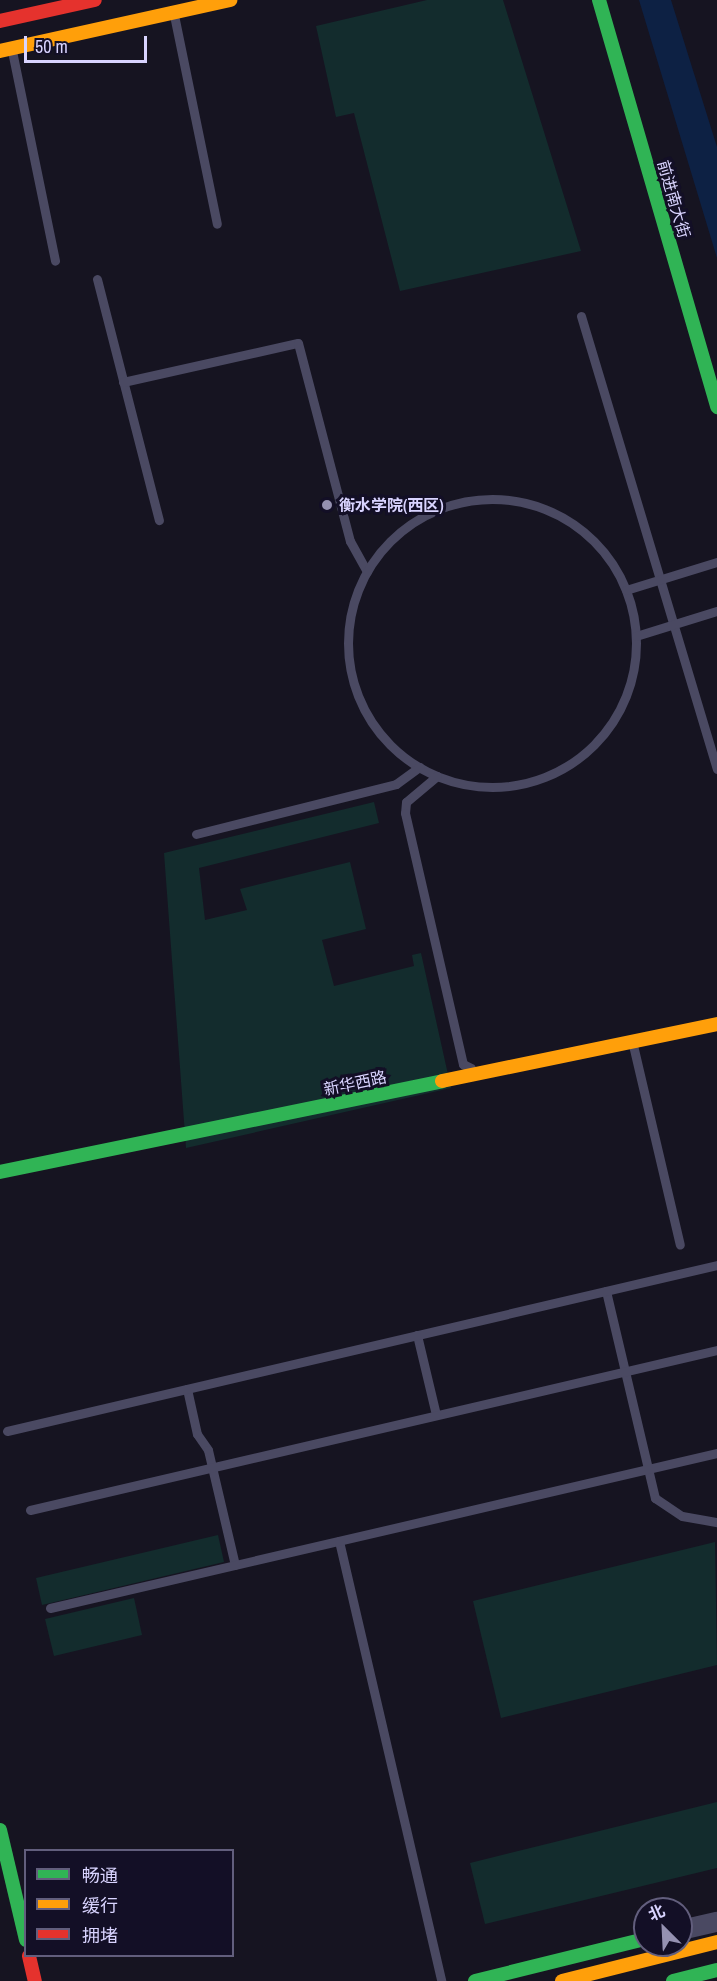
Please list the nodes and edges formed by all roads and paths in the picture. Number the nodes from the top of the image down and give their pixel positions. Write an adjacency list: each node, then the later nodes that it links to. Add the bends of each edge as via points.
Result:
1 (95, 0): 4 (street)
2 (230, 0): 5 (street)
3 (599, 0): 13 (street, 前进南大街)
4 (40, 6): 6 (street)
5 (173, 13): 7 (street); 8 (lane)
6 (0, 21)
7 (6, 50): 9 (lane)
8 (217, 224)
9 (55, 261)
10 (97, 279): 12 (lane)
11 (581, 315): 17 (lane)
12 (123, 382): 14 (lane); 16 (lane, via 298,343 350,541)
13 (717, 407)
14 (159, 520)
15 (717, 562): 17 (lane)
16 (367, 572): 18 (lane, via 385,546 415,521 452,505 491,499 531,504 568,520 598,545); 22 (lane, via 350,616 351,675 375,728)
17 (660, 579): 18 (lane); 20 (lane)
18 (626, 590): 21 (lane)
19 (717, 611): 20 (lane)
20 (674, 625): 21 (lane); 23 (lane)
21 (636, 636): 24 (lane, via 633,674 620,709 597,741 568,765 533,781 495,787)
22 (419, 767): 24 (lane); 25 (lane, via 396,783)
23 (717, 770)
24 (437, 776): 26 (lane, via 406,802 405,813 463,1064 474,1068)
25 (196, 834)
26 (717, 1016)
27 (717, 1024): 28 (street, 新华西路)
28 (632, 1043): 29 (street, 新华西路); 30 (lane)
29 (0, 1172)
30 (680, 1245)
31 (717, 1265): 32 (lane)
32 (606, 1291): 33 (lane); 35 (lane)
33 (417, 1335): 36 (lane); 37 (lane)
34 (717, 1350): 35 (lane)
35 (625, 1371): 37 (lane); 41 (lane)
36 (187, 1389): 38 (lane); 40 (lane, via 197,1434 208,1450)
37 (436, 1415): 40 (lane)
38 (7, 1431)
39 (717, 1453): 41 (lane)
40 (212, 1467): 42 (lane); 45 (lane)
41 (647, 1469): 43 (lane, via 655,1498 670,1510); 44 (lane)
42 (30, 1510)
43 (717, 1522)
44 (339, 1541): 45 (lane); 56 (lane)
45 (235, 1565): 46 (lane)
46 (50, 1608)
47 (0, 1830): 50 (street)
48 (717, 1922): 49 (street)
49 (693, 1927)
50 (24, 1932)
51 (633, 1942): 57 (street)
52 (717, 1942): 58 (street)
53 (29, 1957): 55 (street)
54 (717, 1970): 59 (street)
55 (35, 1981)
56 (441, 1981)
57 (475, 1981)
58 (562, 1981)
59 (673, 1981)

